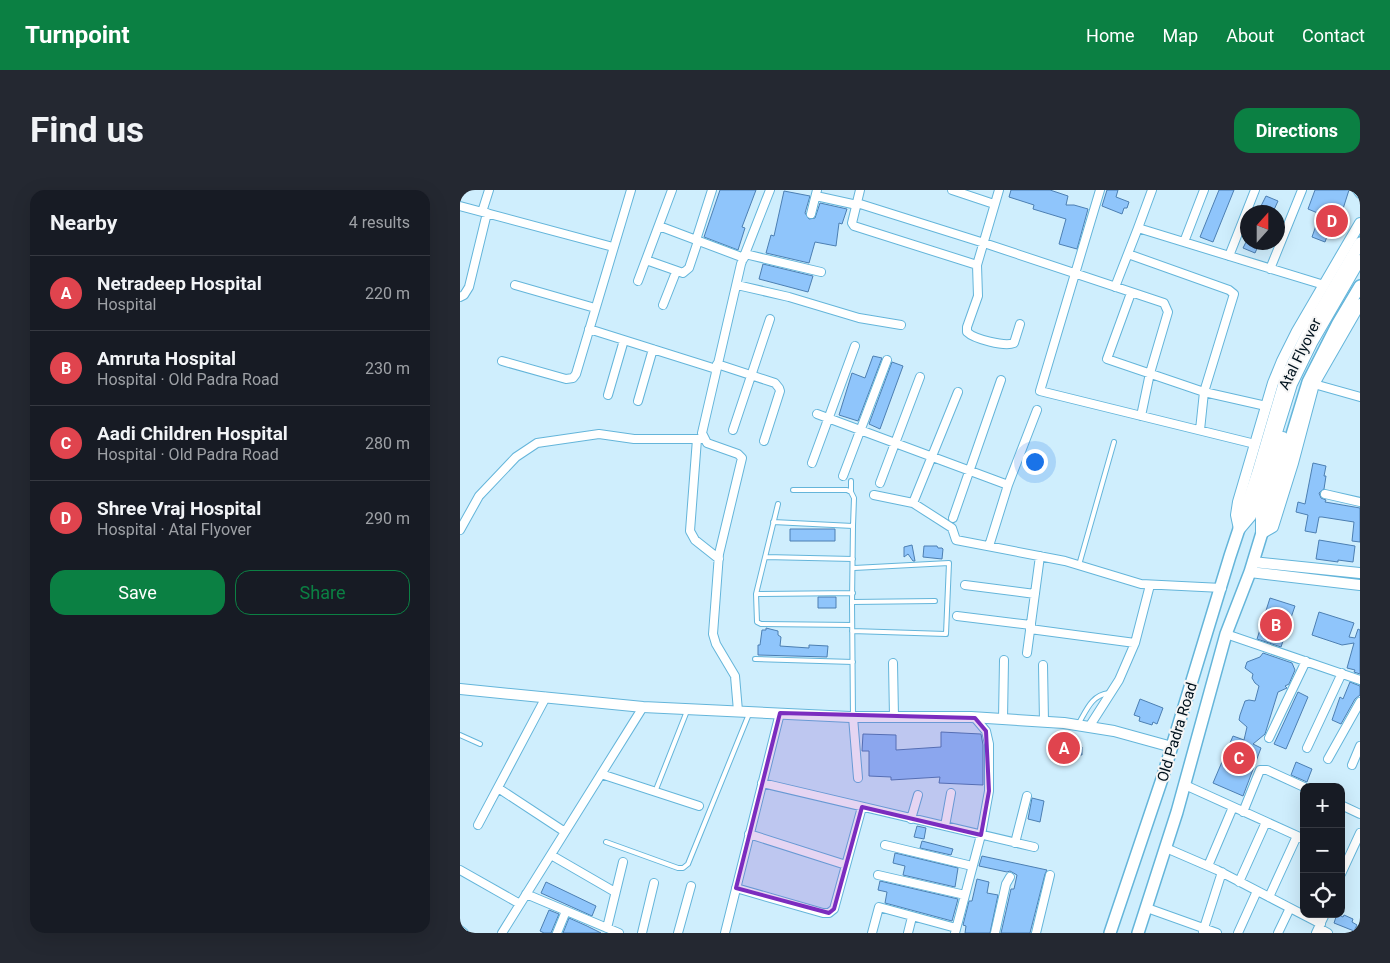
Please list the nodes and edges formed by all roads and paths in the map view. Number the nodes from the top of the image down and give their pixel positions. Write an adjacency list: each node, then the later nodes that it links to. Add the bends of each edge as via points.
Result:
1 (489, 190): 20 (street)
2 (631, 190): 29 (street)
3 (672, 190): 23 (street)
4 (712, 190): 25 (street)
5 (770, 190): 31 (street)
6 (860, 190): 17 (street)
7 (952, 190): 18 (street)
8 (1000, 190): 18 (street)
9 (1100, 190): 40 (street)
10 (1152, 190): 24 (street)
11 (1204, 190): 26 (street)
12 (1254, 190): 32 (street)
13 (1302, 190): 36 (street)
14 (1357, 190): 16 (street)
15 (817, 193): 17 (street); 21 (street)
16 (1360, 194)
17 (857, 204): 27 (street); 35 (street, via 854,226)
18 (994, 204): 27 (street)
19 (460, 206): 20 (street)
20 (484, 213): 29 (street); 48 (street, via 469,287)
21 (811, 214)
22 (1360, 223): 44 (street)
23 (659, 226): 25 (street); 33 (street)
24 (1138, 228): 26 (street); 30 (street)
25 (697, 240): 31 (street); 38 (street, via 689,268 683,273)
26 (1184, 242): 32 (street)
27 (984, 243): 35 (street); 40 (street)
28 (1360, 244): 102 (main road, Atal Flyover, via 1286,377)
29 (613, 247): 51 (street)
30 (1128, 254): 46 (street); 68 (street, via 1234,294)
31 (744, 256): 39 (street); 43 (street)
32 (1229, 256): 36 (street)
33 (646, 260): 38 (street); 41 (street)
34 (1360, 260): 102 (street, via 1300,365 1252,516)
35 (977, 265): 53 (street, via 978,296 967,332 1006,345 1014,343)
36 (1270, 269): 44 (street)
37 (1360, 271): 104 (street, via 1298,386 1260,515)
38 (676, 272): 50 (street)
39 (820, 272)
40 (1074, 273): 46 (street); 75 (street, via 1040,391)
41 (638, 282)
42 (515, 285): 51 (street)
43 (737, 285): 54 (street, via 859,318); 61 (street)
44 (1324, 285): 72 (street, via 1282,361)
45 (1360, 286): 104 (main road, Atal Flyover, via 1308,382)
46 (1115, 287): 47 (street)
47 (1131, 292): 62 (street, via 1164,304 1168,312); 62 (street, via 1107,359)
48 (460, 297)
49 (1360, 304): 66 (street)
50 (663, 305)
51 (595, 308): 55 (street)
52 (770, 319): 63 (street)
53 (1020, 324)
54 (900, 325)
55 (589, 329): 56 (street); 60 (street, via 576,374 570,379)
56 (624, 340): 58 (street); 69 (street)
57 (856, 346): 76 (street)
58 (653, 349): 61 (street); 71 (street)
59 (888, 360): 78 (street)
60 (502, 361)
61 (716, 366): 63 (street); 80 (street)
62 (1150, 373): 68 (street); 75 (street)
63 (752, 375): 77 (street); 81 (street, via 780,388)
64 (920, 377): 83 (street)
65 (1001, 380): 87 (street)
66 (1314, 384): 70 (street); 104 (street, via 1273,527)
67 (958, 392): 85 (street)
68 (1204, 392): 72 (street); 79 (street)
69 (608, 395)
70 (1360, 397)
71 (638, 401)
72 (1266, 406): 84 (street)
73 (1037, 410): 91 (street)
74 (817, 414): 76 (street)
75 (1141, 416): 79 (street)
76 (829, 419): 78 (street); 86 (street)
77 (733, 430)
78 (860, 430): 83 (street); 88 (street)
79 (1200, 430): 84 (street)
80 (700, 439): 103 (street, via 634,439 599,434 537,443 516,457 479,496); 108 (street, via 690,531 695,540); 108 (street, via 742,458)
81 (764, 441)
82 (1114, 442): 110 (lane)
83 (894, 443): 85 (street); 90 (street)
84 (1255, 444): 102 (street, via 1238,502)
85 (932, 457): 87 (street); 98 (street)
86 (812, 463)
87 (970, 470): 91 (street); 99 (street)
88 (843, 476)
89 (851, 481): 93 (lane)
90 (880, 483)
91 (1008, 485): 105 (street)
92 (793, 490): 93 (lane)
93 (851, 492): 101 (lane)
94 (1325, 494): 96 (street)
95 (874, 495): 98 (street)
96 (1360, 502)
97 (778, 504): 100 (lane)
98 (914, 504): 105 (street, via 952,528 956,540)
99 (953, 518)
100 (773, 522): 101 (lane); 107 (lane)
101 (854, 526): 109 (lane)
102 (1239, 529): 117 (main road, Old Padra Road)
103 (460, 530)
104 (1261, 534): 111 (main road, Old Padra Road)
105 (989, 546): 106 (street)
106 (1040, 556): 110 (street); 120 (street)
107 (765, 557): 109 (lane); 119 (lane)
108 (719, 559): 144 (street, via 713,634 735,676)
109 (852, 559): 112 (lane)
110 (1079, 566): 114 (street)
111 (1251, 567): 113 (street); 116 (street); 127 (main road, Old Padra Road)
112 (854, 568): 118 (lane); 126 (lane, via 950,563 946,634)
113 (1360, 573)
114 (1150, 584): 117 (street); 128 (street)
115 (965, 585): 120 (street)
116 (1360, 585)
117 (1222, 588): 158 (main road, Old Padra Road)
118 (853, 593): 119 (lane); 121 (lane)
119 (756, 594): 124 (lane, via 756,618 761,624)
120 (1035, 594): 125 (street)
121 (852, 602): 122 (lane); 124 (lane)
122 (936, 602)
123 (957, 616): 125 (street)
124 (852, 625): 126 (lane)
125 (1030, 627): 128 (street); 129 (street)
126 (852, 631): 133 (lane)
127 (1226, 634): 132 (street); 165 (main road, Old Padra Road)
128 (1135, 644): 139 (street)
129 (1027, 653)
130 (755, 659): 133 (lane)
131 (1004, 660): 150 (street)
132 (1306, 661): 136 (street); 155 (street)
133 (853, 662): 147 (lane)
134 (893, 663): 148 (street)
135 (1043, 665): 151 (street)
136 (1342, 673): 137 (street); 159 (street)
137 (1360, 680)
138 (460, 689): 140 (street)
139 (1110, 693): 152 (lane, via 1100,694 1093,700); 153 (street)
140 (546, 697): 142 (street); 167 (street)
141 (1360, 702): 160 (street)
142 (643, 706): 143 (street); 162 (street)
143 (687, 709): 144 (street); 168 (lane)
144 (738, 711): 145 (street)
145 (750, 712): 146 (street); 187 (lane, via 688,864 678,868)
146 (780, 713): 147 (street); 164 (street)
147 (853, 717): 148 (street); 163 (street)
148 (894, 717): 149 (street)
149 (975, 718): 150 (street); 185 (street, via 986,731 989,744 989,791)
150 (1003, 719): 151 (street)
151 (1044, 722): 152 (street)
152 (1078, 725): 153 (street)
153 (1089, 727): 158 (street)
154 (460, 736): 156 (lane)
155 (1269, 738)
156 (480, 744)
157 (1360, 746): 161 (street)
158 (1172, 747): 235 (main road, Old Padra Road)
159 (1306, 748)
160 (1328, 759)
161 (1352, 765)
162 (601, 774): 168 (street); 182 (street)
163 (858, 778)
164 (762, 783): 173 (street); 184 (street)
165 (1185, 785): 174 (street); 191 (main road, Old Padra Road)
166 (1300, 786): 176 (street, via 1263,769)
167 (498, 788): 180 (street); 182 (street)
168 (655, 792): 172 (street)
169 (951, 794): 181 (street)
170 (918, 796): 178 (street)
171 (1027, 796): 188 (street)
172 (698, 806)
173 (862, 807): 178 (street); 195 (street)
174 (1233, 807): 176 (street); 197 (street)
175 (1345, 807): 177 (street)
176 (1243, 812): 179 (street)
177 (1360, 814)
178 (911, 818): 181 (street)
179 (1266, 822): 186 (street); 203 (street)
180 (478, 825)
181 (945, 826): 185 (street)
182 (565, 832): 192 (street)
183 (1360, 833): 193 (street)
184 (749, 834): 195 (street); 206 (street)
185 (981, 835): 188 (street); 196 (street)
186 (1300, 838): 211 (street)
187 (606, 842)
188 (1015, 843): 190 (street)
189 (885, 844): 196 (street)
190 (1034, 847)
191 (1166, 848): 197 (street); 213 (main road, Old Padra Road)
192 (551, 855): 208 (street); 209 (street)
193 (1345, 856)
194 (623, 862): 208 (street)
195 (846, 865): 206 (street, via 834,909 829,913)
196 (972, 866): 210 (street)
197 (1208, 866): 199 (street)
198 (460, 870): 212 (street)
199 (1222, 872): 203 (street); 223 (street)
200 (878, 875): 210 (street)
201 (1050, 875): 234 (street)
202 (1010, 877): 233 (street)
203 (1239, 882): 207 (street)
204 (654, 883): 229 (street)
205 (691, 886): 230 (street)
206 (736, 888): 224 (street)
207 (1257, 891): 211 (street); 238 (street)
208 (615, 892): 219 (street)
209 (526, 894): 212 (street); 215 (street)
210 (965, 895): 222 (street)
211 (1268, 897): 214 (street)
212 (520, 904): 226 (street)
213 (1147, 908): 223 (street); 236 (main road, Old Padra Road)
214 (1290, 908): 216 (street); 239 (street)
215 (566, 911): 219 (street); 227 (street)
216 (1300, 913)
217 (912, 917): 222 (street); 231 (street, via 879,907); 232 (street)
218 (1306, 918): 220 (street)
219 (607, 928): 228 (street)
220 (1319, 928): 240 (street)
221 (460, 930): 225 (street)
222 (955, 930)
223 (1203, 931): 237 (street)
224 (727, 932)
225 (464, 933)
226 (502, 933)
227 (557, 933)
228 (619, 933)
229 (642, 933)
230 (678, 933)
231 (872, 933)
232 (908, 933)
233 (995, 933)
234 (1036, 933)
235 (1110, 933)
236 (1138, 933)
237 (1218, 933)
238 (1238, 933)
239 (1278, 933)
240 (1328, 933)

